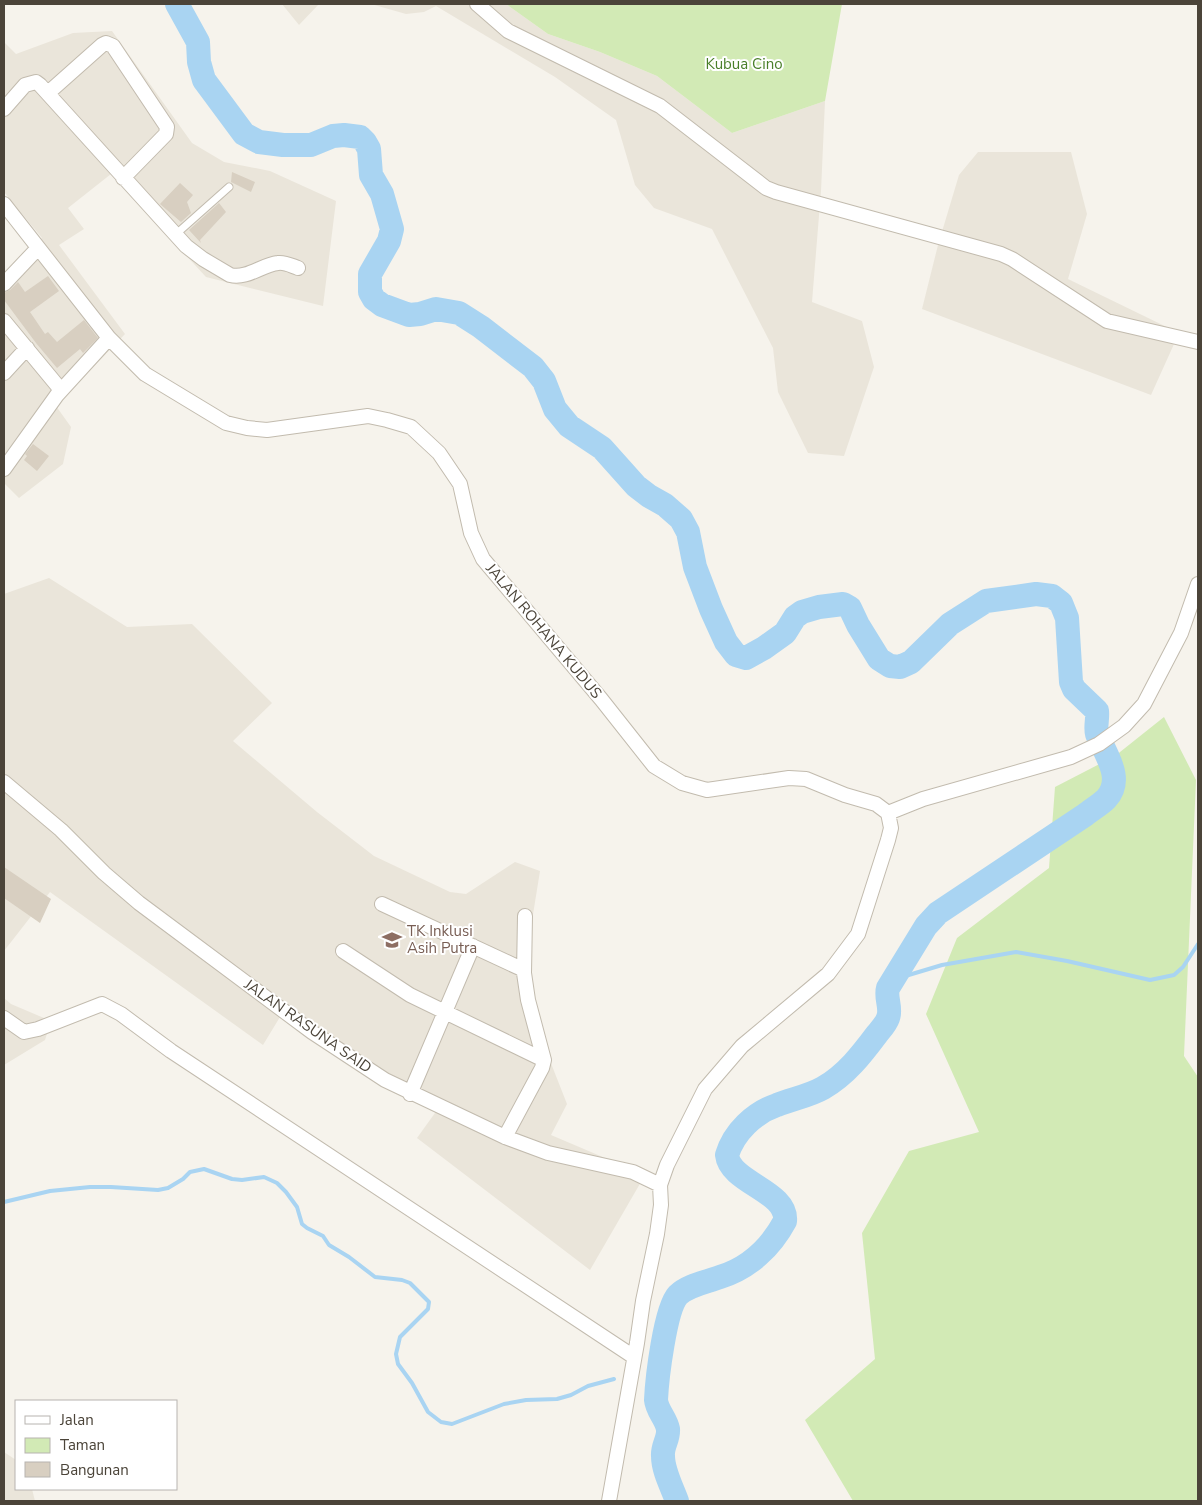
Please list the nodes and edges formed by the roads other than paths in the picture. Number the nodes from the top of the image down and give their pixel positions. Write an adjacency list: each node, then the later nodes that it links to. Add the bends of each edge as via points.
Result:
1 (477, 4): 13 (street, via 508,31 660,106 766,188 1001,254 1107,321)
2 (48, 94): 3 (street, via 36,82 30,83); 4 (street); 4 (street, via 102,45 113,46 168,131)
3 (4, 109)
4 (123, 178): 7 (street)
5 (229, 187): 7 (lane)
6 (4, 204): 8 (street, JALAN ROHANA KUDUS)
7 (175, 235): 9 (street, via 193,253 230,275 244,276 280,263)
8 (38, 248): 10 (street); 12 (street, JALAN ROHANA KUDUS)
9 (298, 268)
10 (4, 284)
11 (4, 321): 14 (street)
12 (109, 338): 16 (street); 20 (street, JALAN ROHANA KUDUS, via 146,374 226,423 267,430 368,416 411,427 439,454 460,484 471,533 483,559 654,766 682,783 708,790 789,778 806,779 876,804)
13 (1198, 342)
14 (27, 348): 15 (street); 16 (street)
15 (4, 373)
16 (61, 390): 17 (street)
17 (4, 469)
18 (1198, 584): 20 (street, via 1181,633 1144,704 1124,726 1100,744 1071,757 923,799)
19 (4, 782): 29 (street, JALAN RASUNA SAID, via 139,903 312,1032)
20 (888, 813): 31 (street, via 891,828 858,934 828,974 742,1046 705,1089)
21 (382, 904): 23 (street)
22 (525, 916): 25 (street)
23 (473, 946): 25 (street); 26 (street)
24 (343, 952): 26 (street, via 404,992)
25 (524, 970): 28 (street, via 528,1000)
26 (444, 1012): 28 (street); 29 (street)
27 (4, 1018): 32 (street, via 24,1032 102,1004 122,1014 172,1051)
28 (544, 1060): 30 (street)
29 (410, 1094): 30 (street, JALAN RASUNA SAID)
30 (504, 1137): 31 (street, JALAN RASUNA SAID, via 548,1153 633,1172)
31 (660, 1186): 32 (street, via 657,1234)
32 (634, 1358): 33 (street)
33 (609, 1501)

